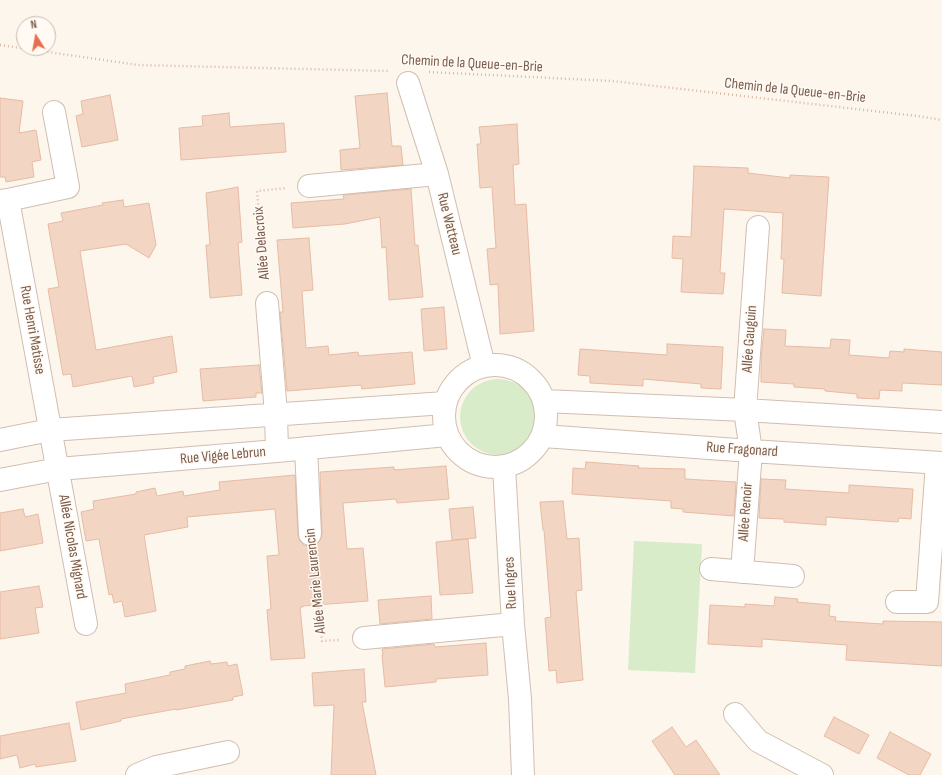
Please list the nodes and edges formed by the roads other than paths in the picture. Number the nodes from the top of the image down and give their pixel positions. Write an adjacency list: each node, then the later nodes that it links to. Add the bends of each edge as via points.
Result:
1 (407, 76): 3 (street, Rue Watteau)
2 (54, 112): 5 (street, via 68,187)
3 (437, 174): 4 (street); 8 (street, Rue Watteau)
4 (309, 186)
5 (4, 200): 14 (street, Rue Henri Matisse)
6 (758, 227): 11 (street, Allée Gauguin)
7 (267, 303): 12 (street)
8 (484, 366): 9 (street, via 514,368 538,387); 10 (street, via 460,379)
9 (544, 401): 11 (street); 16 (street, via 547,412)
10 (445, 403): 12 (street); 15 (street, via 443,419)
11 (745, 410): 13 (street); 20 (street, Allée Gauguin)
12 (276, 414): 14 (street); 19 (street)
13 (942, 422)
14 (50, 430): 17 (street); 23 (street, Rue Henri Matisse)
15 (447, 435): 18 (street, Rue Vigée Lebrun); 22 (street, via 456,450 470,462 486,468)
16 (543, 436): 20 (street, Rue Fragonard); 22 (street, via 534,451 520,461)
17 (0, 440)
18 (306, 448): 19 (street, Rue Vigée Lebrun); 25 (street, Allée Marie Laurencin)
19 (277, 451): 23 (street, Rue Vigée Lebrun)
20 (751, 451): 21 (street, Rue Fragonard); 27 (street, Allée Renoir)
21 (939, 463): 29 (street, via 927,602)
22 (504, 467): 31 (street, Rue Ingres)
23 (58, 469): 24 (street, Rue Vigée Lebrun); 30 (street, Allée Nicolas Mignard)
24 (0, 480)
25 (310, 534)
26 (711, 569): 27 (street)
27 (742, 572): 28 (street)
28 (793, 576)
29 (898, 602)
30 (86, 624)
31 (513, 624): 32 (street); 36 (street, Rue Ingres)
32 (364, 638)
33 (735, 714): 37 (street, via 758,741)
34 (228, 752): 35 (street, via 156,767)
35 (137, 775)
36 (524, 775)
37 (822, 775)

